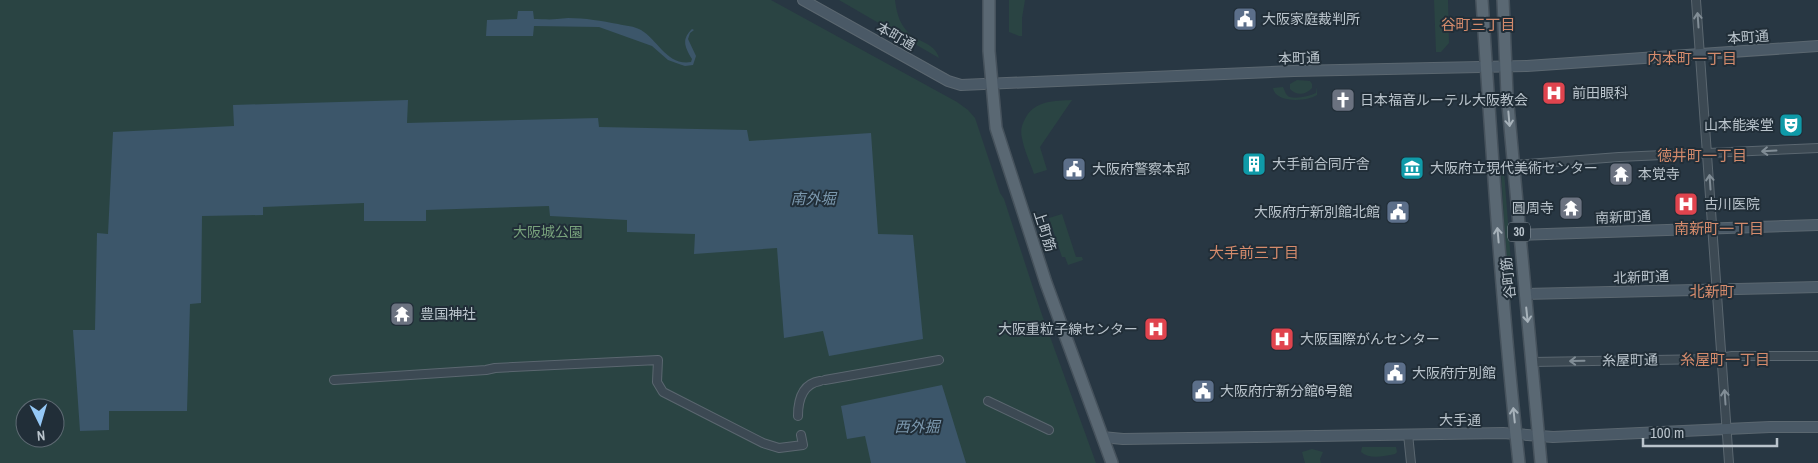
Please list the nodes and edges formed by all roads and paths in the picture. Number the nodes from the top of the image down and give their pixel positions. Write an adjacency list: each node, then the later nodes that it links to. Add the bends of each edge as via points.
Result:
1 (803, 0): 10 (street, 本町通, via 948,81 961,85)
2 (989, 0): 10 (main road, 上町筋)
3 (1482, 0): 8 (main road, 谷町筋 / 30)
4 (1503, 0): 9 (main road, 谷町筋 / 30)
5 (1696, 0): 7 (street, one-way to 5)
6 (1818, 46): 7 (street, 本町通)
7 (1700, 54): 9 (street, 本町通); 12 (street)
8 (1486, 66): 9 (street, 本町通); 10 (street, 本町通); 31 (main road, 谷町筋 / 30, one-way to 8)
9 (1506, 66): 13 (main road, 谷町筋 / 30, one-way to 13)
10 (991, 84): 34 (main road, 上町筋, via 996,128 1046,283)
11 (1818, 148): 12 (street, one-way to 12)
12 (1708, 154): 13 (street); 15 (street, one-way to 12)
13 (1513, 164): 16 (main road, 谷町筋 / 30)
14 (1818, 225): 15 (street, 南新町通)
15 (1713, 228): 16 (street, 南新町通); 18 (street)
16 (1519, 235): 19 (main road, 谷町筋 / 30)
17 (1818, 287): 18 (street, 北新町通)
18 (1717, 289): 19 (street, 北新町通); 21 (street)
19 (1525, 294): 23 (main road, 谷町筋 / 30, one-way to 23)
20 (1818, 356): 21 (street, 糸屋町通)
21 (1722, 358): 23 (street, 糸屋町通, one-way to 23); 27 (street, one-way to 21)
22 (939, 360): 26 (street, via 806,387 801,394)
23 (1532, 362): 33 (main road, 谷町筋 / 30)
24 (334, 380): 32 (street, via 658,360 657,382 663,392 775,447 802,445)
25 (988, 401): 29 (street)
26 (798, 416)
27 (1727, 428): 28 (street, 大手通); 33 (street, 大手通); 39 (street)
28 (1818, 428)
29 (1049, 430)
30 (1408, 434): 31 (street, 大手通); 34 (street, 大手通); 36 (street)
31 (1516, 434): 33 (street, 大手通); 37 (main road, 谷町筋 / 30)
32 (801, 435)
33 (1538, 436): 38 (main road, 谷町筋 / 30)
34 (1102, 437): 35 (main road, 上町筋)
35 (1112, 463)
36 (1411, 463)
37 (1520, 463)
38 (1541, 463)
39 (1729, 463)

